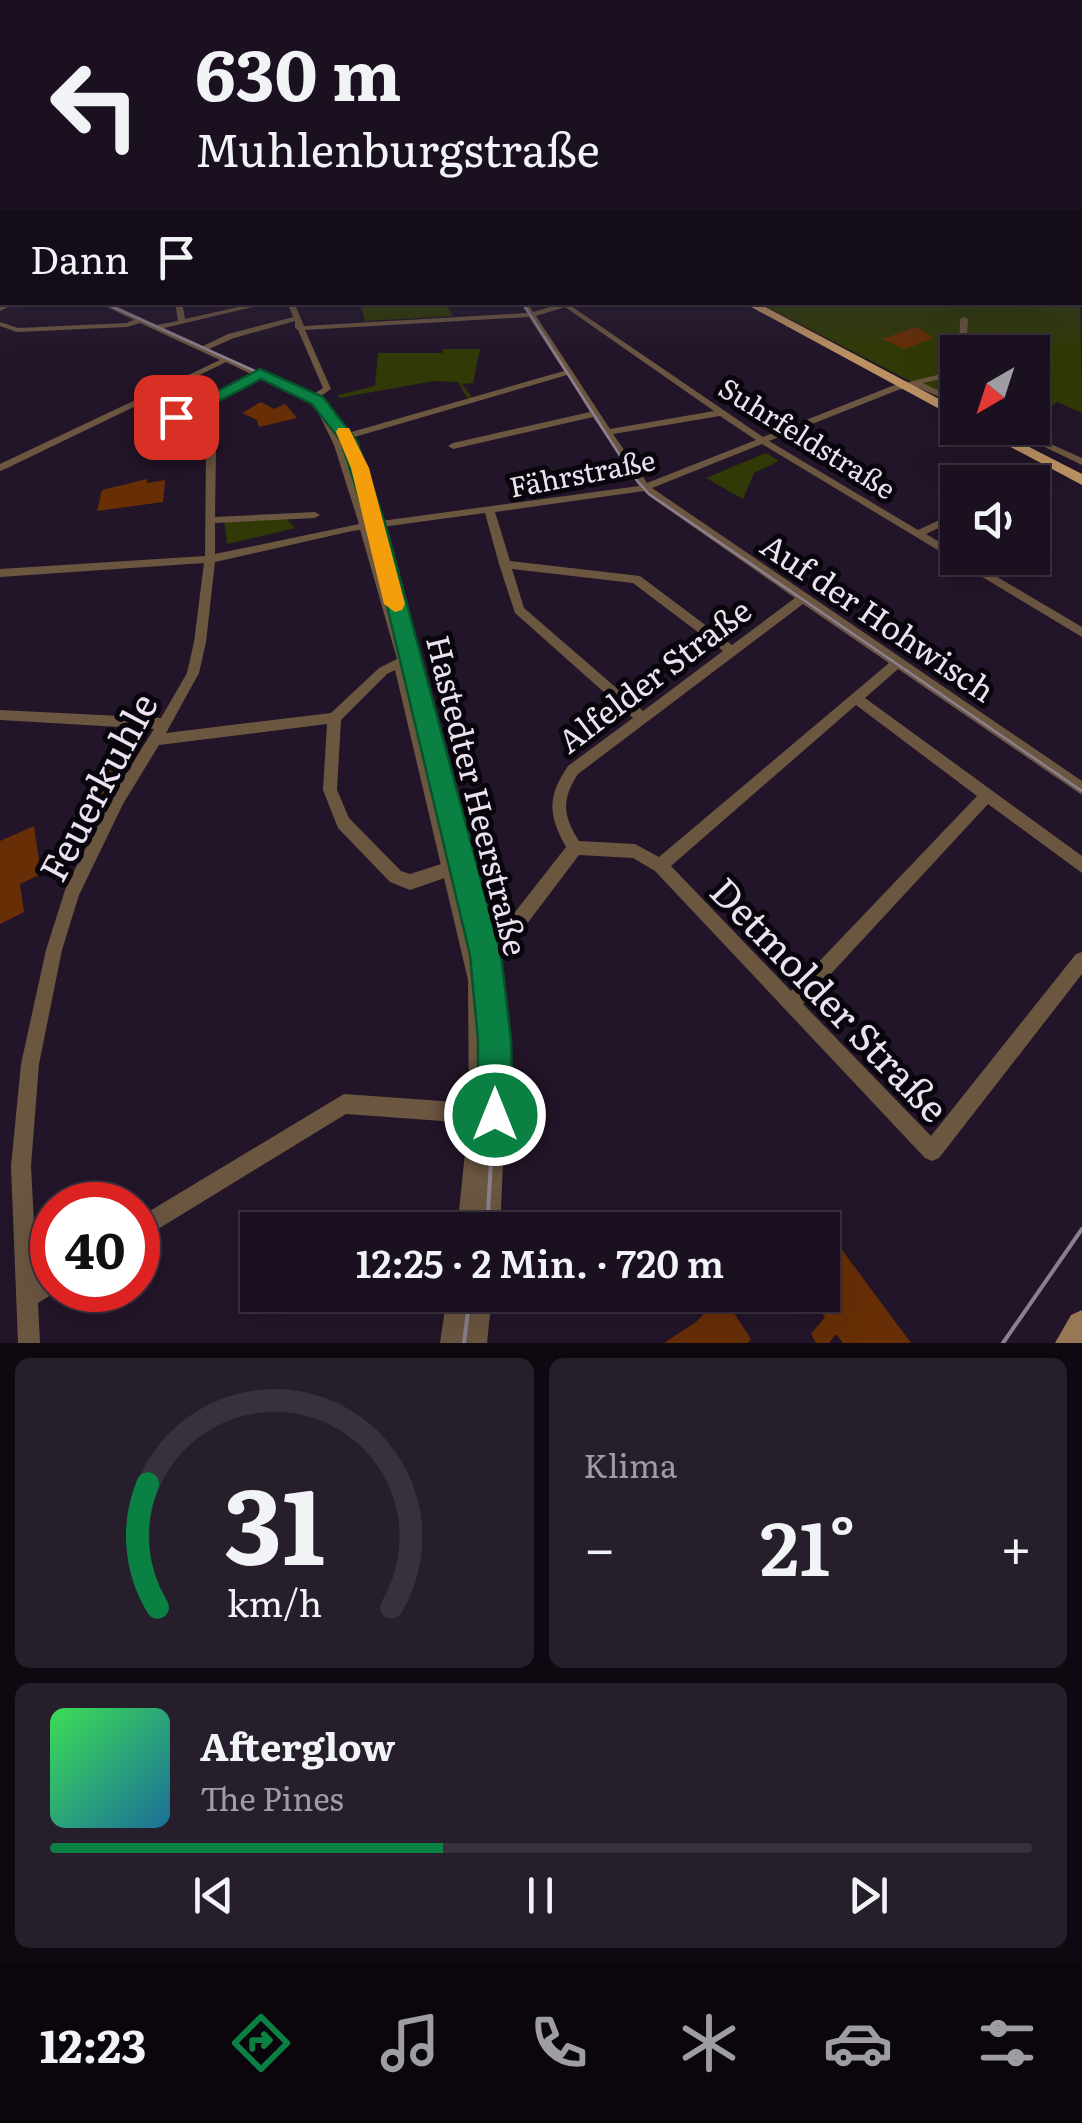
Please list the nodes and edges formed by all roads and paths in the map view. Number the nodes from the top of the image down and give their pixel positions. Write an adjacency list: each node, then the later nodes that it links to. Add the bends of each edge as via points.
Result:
1 (107, 305): 11 (street, Hastedter Heerstraße)
2 (179, 305): 12 (street)
3 (258, 305): 12 (street)
4 (291, 305): 13 (street)
5 (526, 305): 9 (street)
6 (567, 305): 9 (street)
7 (572, 305): 27 (street, Suhrfeldstraße)
8 (753, 305): 22 (main road)
9 (531, 314): 13 (street); 19 (street)
10 (964, 319): 16 (street)
11 (140, 320): 14 (street, via 16,330); 15 (street, Hastedter Heerstraße)
12 (182, 322): 15 (street)
13 (297, 323): 17 (street); 24 (street, via 327,389)
14 (0, 324)
15 (156, 328): 17 (street, Hastedter Heerstraße)
16 (963, 335)
17 (202, 348): 18 (street, Hastedter Heerstraße)
18 (227, 359): 20 (street, Hastedter Heerstraße); 25 (street)
19 (568, 372): 28 (street); 31 (street)
20 (260, 374): 24 (street, Hastedter Heerstraße); 29 (street)
21 (940, 376): 22 (street, Fährstraße)
22 (909, 384): 23 (street); 26 (main road); 32 (street, Fährstraße)
23 (940, 396)
24 (312, 398): 31 (street, Hastedter Heerstraße); 44 (street, Hastedter Heerstraße)
25 (141, 401): 29 (street); 37 (street)
26 (940, 404)
27 (720, 413): 30 (street); 32 (street, Suhrfeldstraße)
28 (596, 414): 30 (street); 35 (street)
29 (176, 417): 42 (street, Feuerkuhle, via 210,448)
30 (607, 432): 39 (street)
31 (346, 437): 44 (street, Hastedter Heerstraße)
32 (762, 442): 39 (street, Fährstraße); 45 (street, Suhrfeldstraße)
33 (1015, 445): 38 (main road)
34 (1046, 445): 36 (street)
35 (453, 446)
36 (1082, 462)
37 (0, 468)
38 (1082, 480)
39 (646, 488): 40 (street, Fährstraße); 49 (street, Auf der Hohwisch)
40 (490, 512): 44 (street, Fährstraße); 47 (street)
41 (314, 514): 42 (street)
42 (211, 520): 46 (street, Feuerkuhle)
43 (940, 523): 45 (street)
44 (372, 526): 46 (street, Fährstraße); 52 (street, Hastedter Heerstraße)
45 (918, 534): 50 (street, Suhrfeldstraße)
46 (210, 558): 48 (street, Fährstraße); 58 (street, Feuerkuhle, via 193,672)
47 (504, 564): 51 (street, via 636,579); 57 (street, via 519,610)
48 (0, 573)
49 (803, 598): 51 (street, Alfelder Straße); 53 (street, Auf der Hohwisch)
50 (1082, 633)
51 (731, 652): 57 (street, Alfelder Straße)
52 (406, 659): 56 (street, via 383,671); 64 (street, Hastedter Heerstraße)
53 (898, 662): 54 (street); 59 (street, Auf der Hohwisch)
54 (856, 698): 60 (street); 63 (street)
55 (0, 715): 58 (street)
56 (334, 718): 58 (street); 64 (street, via 330,790 343,824 396,877 410,882)
57 (642, 718): 61 (street, Alfelder Straße, via 564,782 556,800 561,828)
58 (161, 732): 73 (street, Feuerkuhle, via 79,878 54,950 30,1064 21,1166)
59 (1082, 788)
60 (988, 794): 62 (street); 67 (street)
61 (575, 848): 63 (street, Detmolder Straße, via 635,851); 65 (street, via 514,927)
62 (1082, 865)
63 (660, 866): 67 (street, Detmolder Straße)
64 (457, 867): 65 (street, Hastedter Heerstraße); 68 (street, Hastedter Heerstraße, via 478,980)
65 (484, 947): 68 (street, Hastedter Heerstraße, via 494,1022)
66 (1082, 960): 67 (street, Detmolder Straße, via 932,1151)
67 (792, 1003)
68 (488, 1115): 69 (street, Hastedter Heerstraße); 70 (street, Hastedter Heerstraße); 71 (street, via 344,1104)
69 (473, 1212)
70 (487, 1212)
71 (160, 1217)
72 (30, 1295): 73 (street)
73 (27, 1297): 77 (street, Feuerkuhle)
74 (458, 1312): 78 (street)
75 (477, 1312): 79 (street)
76 (1082, 1326): 80 (main road)
77 (30, 1343)
78 (454, 1343)
79 (473, 1343)
80 (1071, 1343)

